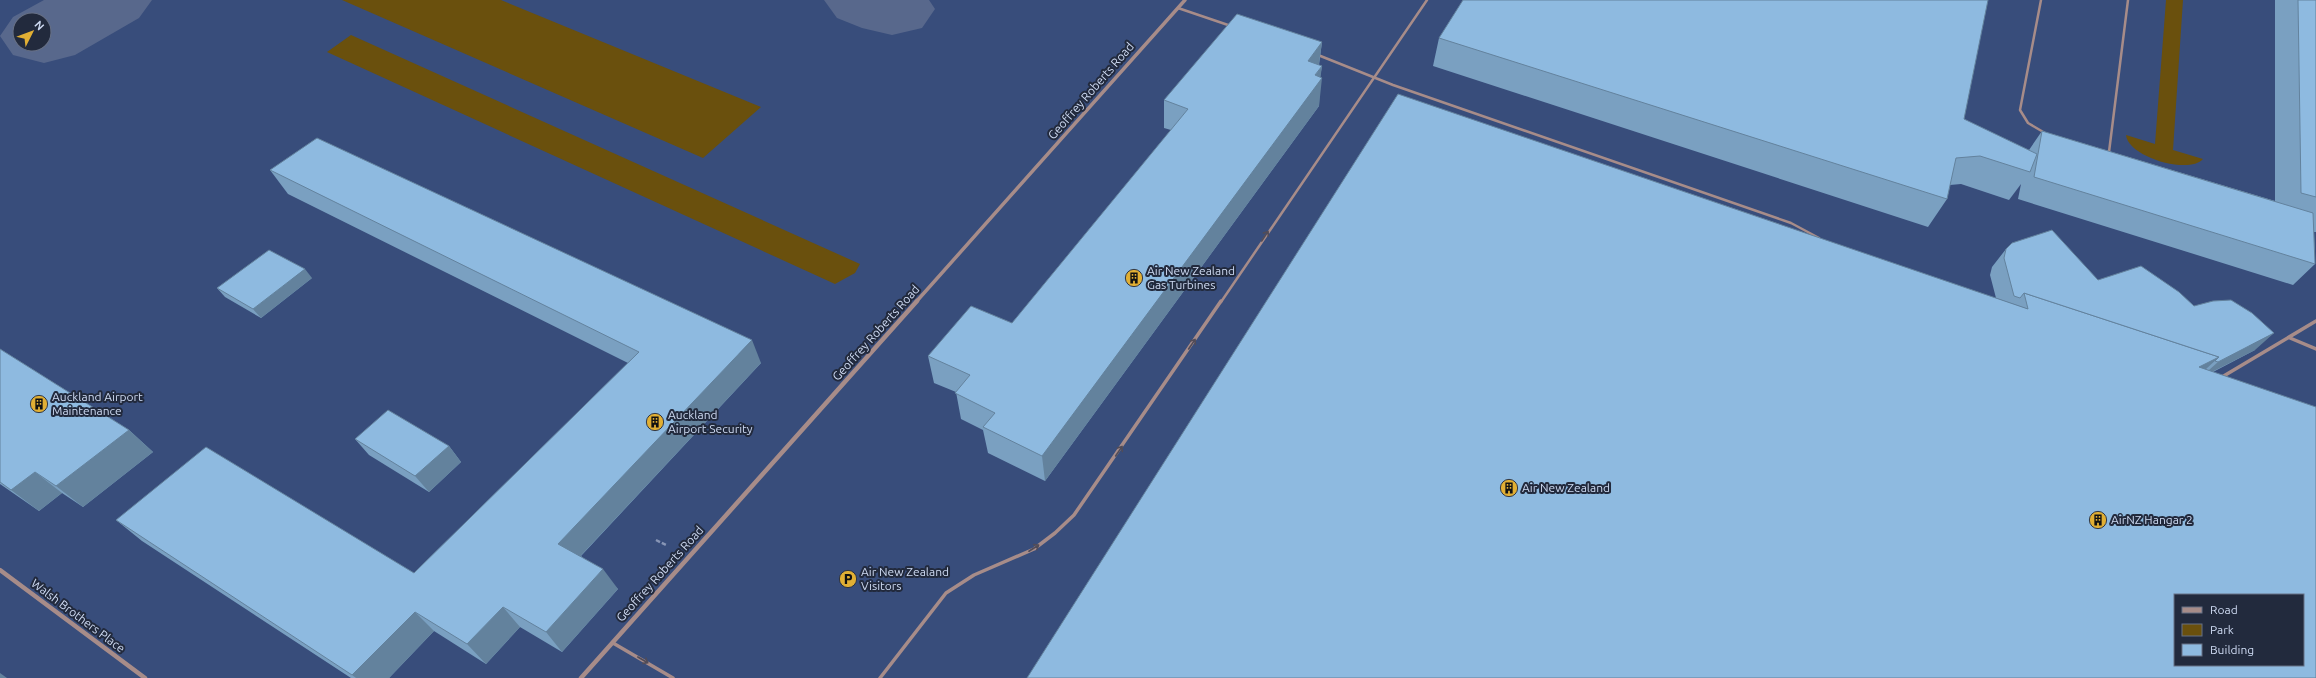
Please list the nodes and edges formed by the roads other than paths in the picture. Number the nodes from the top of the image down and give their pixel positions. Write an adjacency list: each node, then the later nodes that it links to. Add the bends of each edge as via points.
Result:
1 (1185, 0): 5 (street, Geoffrey Roberts Road)
2 (1427, 0): 8 (lane)
3 (2041, 0): 9 (lane, via 2020,110 2028,123)
4 (2128, 0): 10 (lane, via 2109,152)
5 (1178, 8): 6 (lane); 17 (street, Geoffrey Roberts Road)
6 (1232, 26)
7 (1313, 54): 8 (lane)
8 (1374, 76): 11 (lane, via 1790,223); 21 (lane, one-way to 8, via 946,593 975,573 1027,552 1058,533 1080,508)
9 (2046, 133)
10 (2102, 150)
11 (1826, 241)
12 (2316, 321): 13 (lane)
13 (2290, 338): 14 (lane); 15 (lane)
14 (2316, 350)
15 (2220, 378)
16 (0, 570): 18 (street, Walsh Brothers Place)
17 (613, 643): 19 (street, Geoffrey Roberts Road); 20 (lane, one-way to 20)
18 (145, 678)
19 (581, 678)
20 (673, 678)
21 (880, 678)

